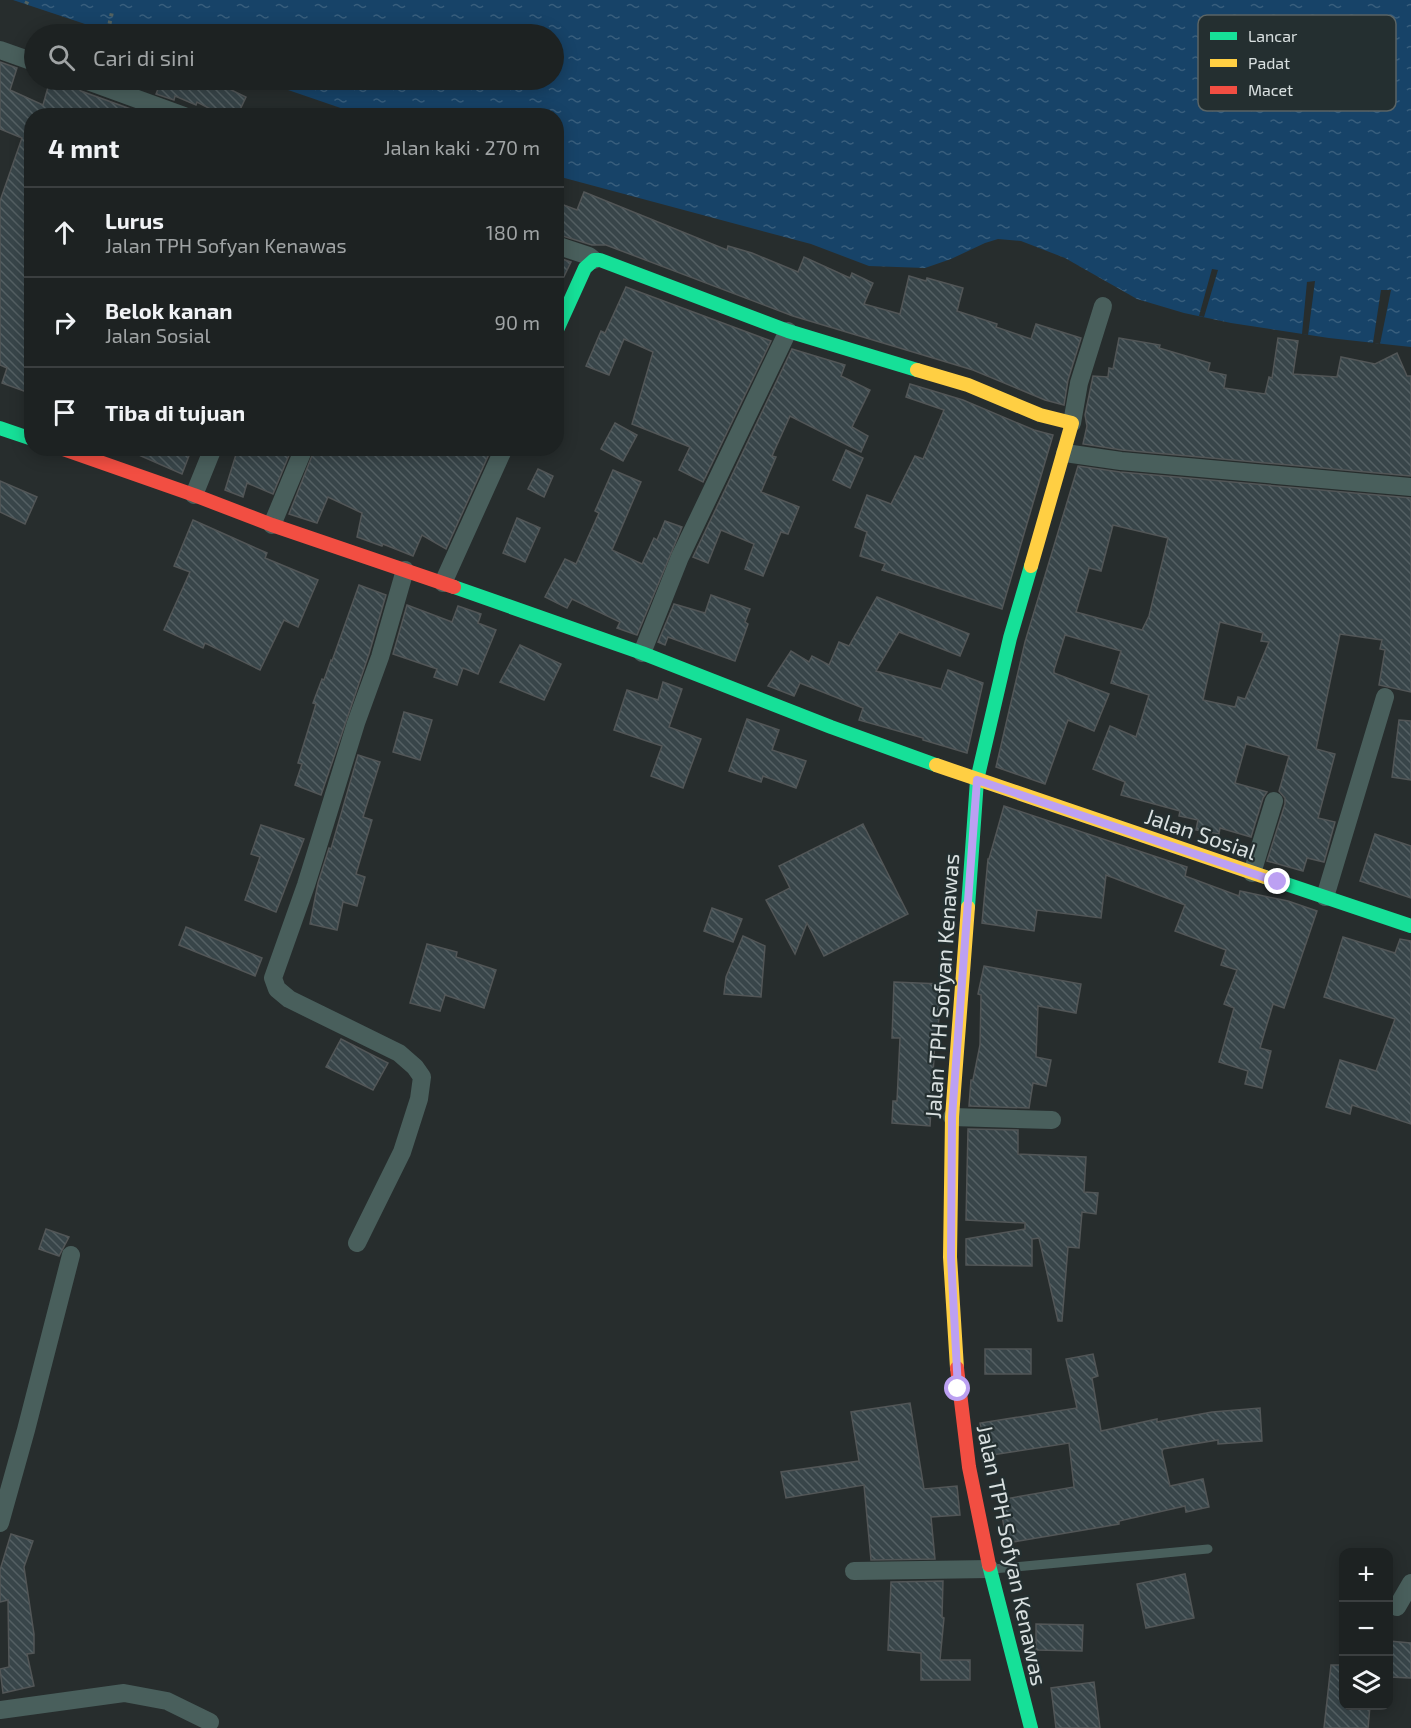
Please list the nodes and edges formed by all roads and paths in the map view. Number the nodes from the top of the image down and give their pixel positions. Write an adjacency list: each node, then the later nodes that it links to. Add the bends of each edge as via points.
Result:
1 (112, 12): 2 (path)
2 (109, 24)
3 (0, 50): 4 (street)
4 (24, 58)
5 (112, 90): 6 (street)
6 (162, 108)
7 (564, 248): 8 (street)
8 (594, 260): 10 (street, via 585,268); 11 (street)
9 (1103, 306): 12 (street, via 1079,383)
10 (564, 314)
11 (788, 331): 12 (street, via 962,384 1040,415); 25 (street, via 680,557)
12 (1072, 423): 15 (street, Jalan TPH Sofyan Kenawas)
13 (0, 428): 14 (street)
14 (24, 436)
15 (1065, 453): 20 (street); 27 (street, Jalan TPH Sofyan Kenawas, via 1010,638)
16 (83, 456): 21 (street, Jalan Sosial)
17 (210, 456): 21 (street)
18 (301, 456): 22 (street)
19 (500, 456): 24 (street)
20 (1411, 487)
21 (194, 495): 22 (street, Jalan Sosial)
22 (272, 525): 23 (street, Jalan Sosial)
23 (405, 570): 24 (street, Jalan Sosial); 34 (street, via 273,978 277,989 290,999 399,1053 416,1066 422,1077 419,1100 402,1152)
24 (444, 583): 25 (street, Jalan Sosial)
25 (642, 653): 27 (street, Jalan Sosial)
26 (1385, 697): 30 (street)
27 (977, 780): 29 (street, Jalan Sosial); 32 (street, Jalan TPH Sofyan Kenawas)
28 (1274, 801): 29 (street)
29 (1252, 873): 30 (street, Jalan Sosial)
30 (1325, 897): 31 (street, Jalan Sosial)
31 (1411, 926)
32 (952, 1117): 33 (street); 38 (street, Jalan TPH Sofyan Kenawas, via 951,1257 958,1389)
33 (1052, 1120)
34 (357, 1243)
35 (71, 1255): 36 (street)
36 (0, 1523)
37 (1208, 1549): 38 (lane)
38 (990, 1569): 39 (street); 44 (street, Jalan TPH Sofyan Kenawas)
39 (854, 1572)
40 (1411, 1583): 41 (street)
41 (1397, 1607)
42 (0, 1710): 43 (street, via 124,1693 167,1701)
43 (212, 1726)
44 (1031, 1728)

